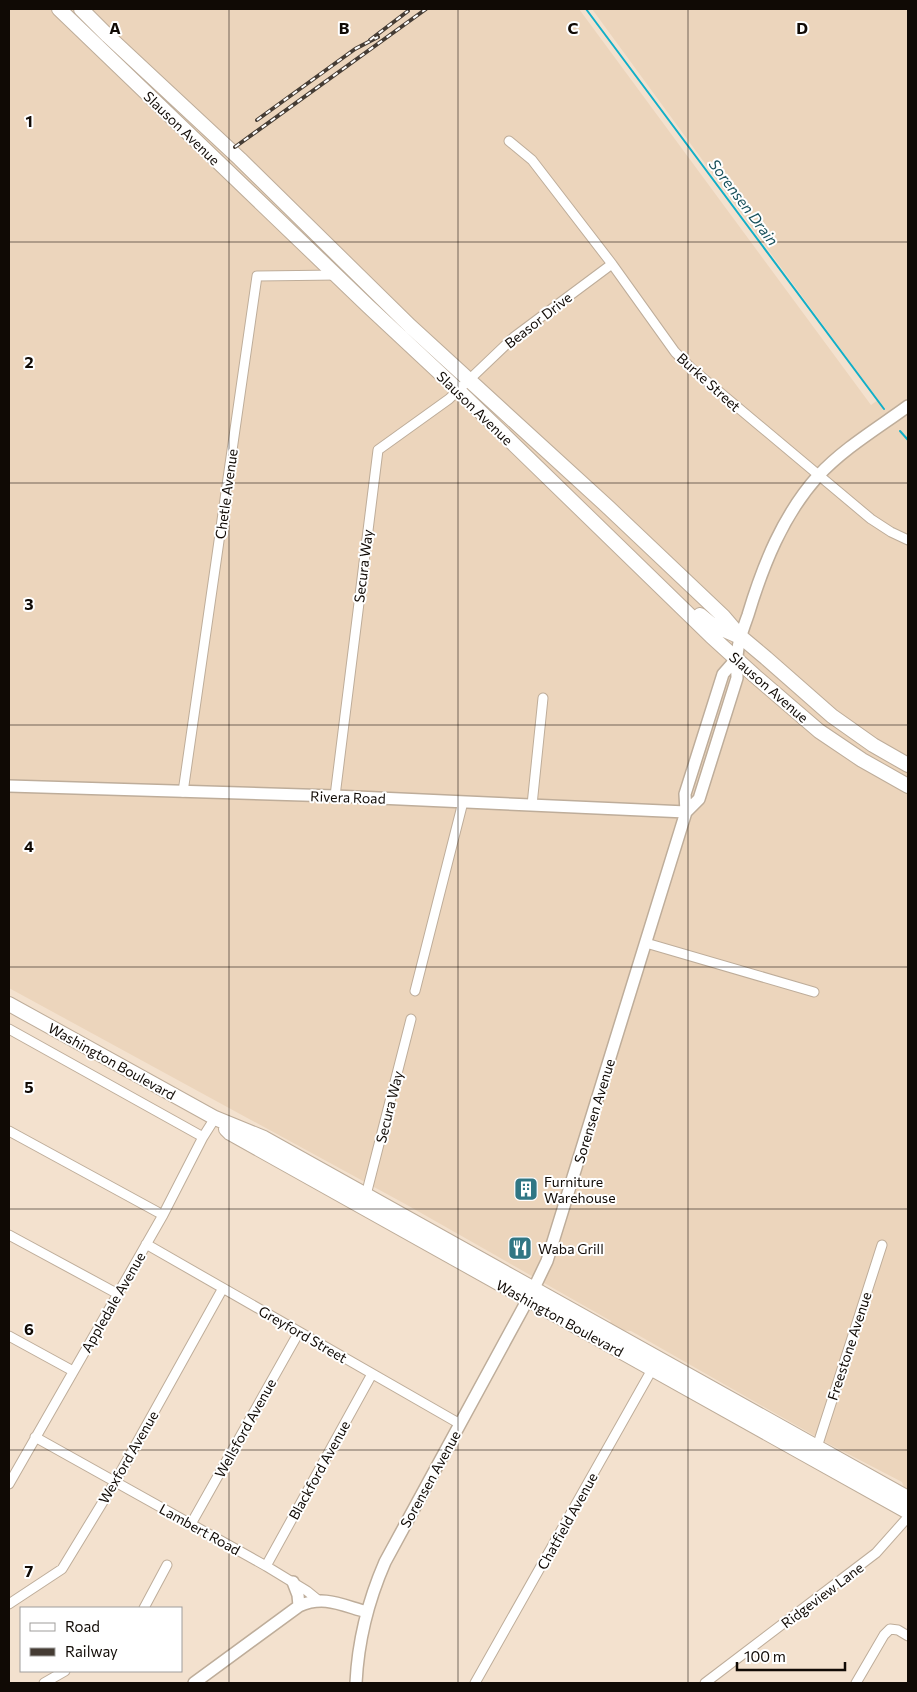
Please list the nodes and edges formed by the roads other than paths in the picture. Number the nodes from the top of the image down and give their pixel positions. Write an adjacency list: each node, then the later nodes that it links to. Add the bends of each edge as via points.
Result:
1 (59, 9): 4 (main road, Slauson Avenue)
2 (81, 9): 3 (main road, Slauson Avenue)
3 (108, 36): 4 (main road); 5 (main road, Slauson Avenue)
4 (96, 45): 6 (main road, Slauson Avenue)
5 (159, 83): 6 (main road); 9 (main road, Slauson Avenue)
6 (147, 94): 10 (main road, Slauson Avenue)
7 (509, 141): 8 (street, Burke Street, via 532,160)
8 (612, 264): 11 (street, Beasor Drive, via 514,337); 14 (street, Burke Street, via 675,352)
9 (350, 266): 10 (street); 11 (main road, Slauson Avenue)
10 (337, 276): 12 (main road, Slauson Avenue); 24 (street, Chetle Avenue, via 257,276)
11 (469, 381): 12 (street, Secura Way); 17 (main road, Slauson Avenue, via 654,550)
12 (459, 392): 16 (main road, Slauson Avenue); 25 (street, Secura Way, via 378,450)
13 (908, 406): 14 (street, Sorensen Avenue, via 852,446)
14 (818, 476): 15 (street, Burke Street, via 871,519); 17 (street, Sorensen Avenue, via 794,508 772,547)
15 (908, 540)
16 (668, 593): 17 (main road, via 674,593 711,624); 18 (main road, Slauson Avenue)
17 (741, 637): 18 (street, Sorensen Avenue); 20 (main road, Slauson Avenue)
18 (737, 658): 20 (main road, via 766,667 812,706); 23 (main road, Slauson Avenue, via 819,730); 28 (street, Sorensen Avenue, via 737,678 700,799)
19 (543, 698): 27 (street)
20 (823, 709): 21 (main road, Slauson Avenue, via 873,745)
21 (908, 765)
22 (9, 786): 24 (street, Rivera Road)
23 (908, 786)
24 (183, 792): 25 (street, Rivera Road)
25 (334, 796): 26 (street, Rivera Road)
26 (462, 802): 27 (street, Rivera Road); 30 (street)
27 (532, 805): 28 (street, Rivera Road)
28 (686, 812): 29 (street, Sorensen Avenue)
29 (646, 943): 31 (street); 45 (street, Sorensen Avenue, via 554,1242)
30 (415, 991)
31 (814, 992)
32 (9, 1004): 35 (main road, Washington Boulevard)
33 (411, 1019): 38 (street, Secura Way)
34 (9, 1029): 37 (street, Washington Boulevard)
35 (215, 1118): 37 (street, Appledale Avenue); 38 (main road, Washington Boulevard, via 264,1138); 45 (main road, Washington Boulevard, via 230,1133)
36 (9, 1131): 39 (street)
37 (203, 1137): 39 (street, Appledale Avenue)
38 (366, 1195): 45 (main road, Washington Boulevard)
39 (163, 1215): 41 (street, Appledale Avenue)
40 (9, 1235): 44 (street)
41 (146, 1244): 43 (street, Greyford Street); 44 (street, Appledale Avenue)
42 (882, 1245): 53 (street, Freestone Avenue)
43 (223, 1288): 46 (street, Greyford Street); 54 (street, Wexford Avenue)
44 (118, 1294): 49 (street, Appledale Avenue)
45 (531, 1294): 48 (main road, Washington Boulevard); 51 (street, Sorensen Avenue)
46 (299, 1332): 50 (street, Greyford Street); 57 (street, Wellsford Avenue)
47 (9, 1336): 49 (street)
48 (655, 1364): 53 (main road, Washington Boulevard); 56 (main road, Washington Boulevard); 71 (street, Chatfield Avenue)
49 (73, 1371): 52 (street, Appledale Avenue)
50 (372, 1374): 51 (street, Greyford Street); 59 (street, Blackford Avenue)
51 (460, 1424): 65 (street, Sorensen Avenue, via 385,1562)
52 (35, 1437): 54 (street, Lambert Road); 55 (street, Appledale Avenue)
53 (817, 1447): 56 (main road, Washington Boulevard)
54 (115, 1482): 57 (street, Lambert Road); 62 (street, Wexford Avenue, via 62,1569)
55 (9, 1484)
56 (906, 1509): 72 (street, Ridgeview Lane, via 876,1553)
57 (191, 1524): 59 (street, Lambert Road)
58 (168, 1565): 64 (street)
59 (266, 1566): 60 (street, Lambert Road)
60 (293, 1582): 61 (street, Lambert Road); 63 (street)
61 (318, 1600): 63 (street); 65 (street, Lambert Road)
62 (9, 1604)
63 (298, 1606): 69 (street)
64 (145, 1607)
65 (366, 1612): 70 (street, Sorensen Avenue)
66 (908, 1636): 73 (street, via 890,1629)
67 (64, 1672): 68 (street)
68 (44, 1683)
69 (194, 1683)
70 (356, 1683)
71 (475, 1683)
72 (705, 1683)
73 (856, 1683)

